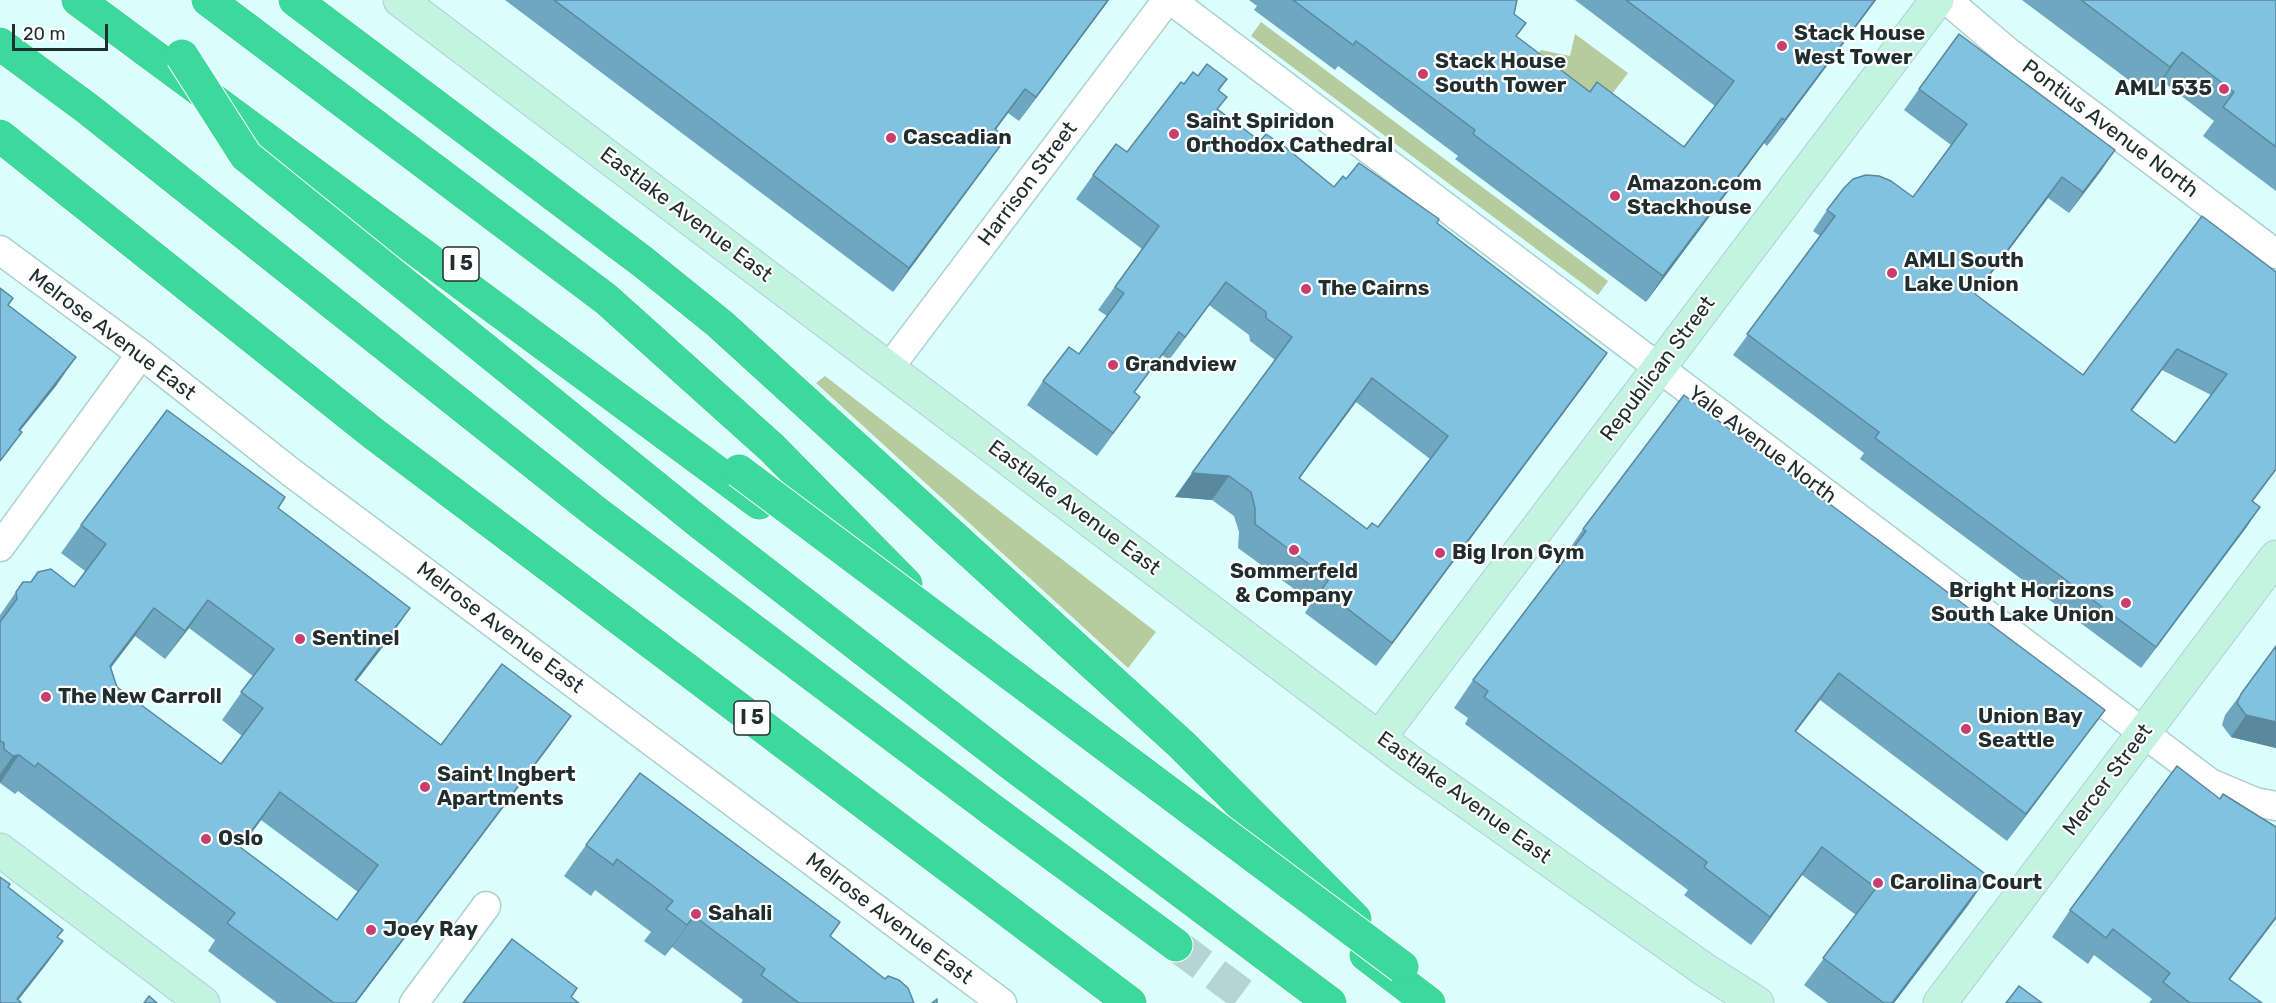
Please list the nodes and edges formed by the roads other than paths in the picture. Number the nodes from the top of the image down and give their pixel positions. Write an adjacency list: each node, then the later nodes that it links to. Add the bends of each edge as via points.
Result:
1 (78, 0): 20 (highway)
2 (105, 0): 11 (highway, I 5)
3 (208, 0): 20 (highway, via 606,299 772,448)
4 (295, 0): 27 (highway, bridge, via 720,324 1182,745)
5 (400, 0): 17 (street, Eastlake Avenue East)
6 (1167, 0): 17 (street, Harrison Street)
7 (1171, 0): 16 (street, Yale Avenue North)
8 (1937, 0): 16 (street, Republican Street)
9 (1947, 0): 14 (street, Pontius Avenue North, via 2008,52)
10 (0, 44): 26 (highway, via 80,103 597,513)
11 (182, 56): 27 (highway, I 5, bridge); 32 (highway, bridge, via 246,156 691,516 1015,767)
12 (0, 136): 31 (highway, I 5, via 374,434)
13 (0, 250): 15 (street, Melrose Avenue East)
14 (2276, 254)
15 (141, 354): 18 (street); 30 (street, Melrose Avenue East, via 292,473)
16 (1659, 367): 21 (street, Yale Avenue North); 22 (street, Republican Street)
17 (889, 368): 22 (street, Eastlake Avenue East)
18 (0, 547)
19 (2276, 557): 21 (street, Mercer Street)
20 (1009, 687): 33 (highway)
21 (2144, 732): 23 (street, Yale Avenue North, via 2210,783 2255,802); 36 (street, Mercer Street)
22 (1379, 738): 35 (street, Eastlake Avenue East)
23 (2276, 806)
24 (0, 850): 28 (street)
25 (486, 906): 29 (street)
26 (1176, 945)
27 (1402, 967): 34 (highway, I 5)
28 (203, 1003)
29 (414, 1003)
30 (1002, 1003)
31 (1130, 1003)
32 (1330, 1003)
33 (1429, 1003)
34 (1450, 1003)
35 (1757, 1003)
36 (1940, 1003)

